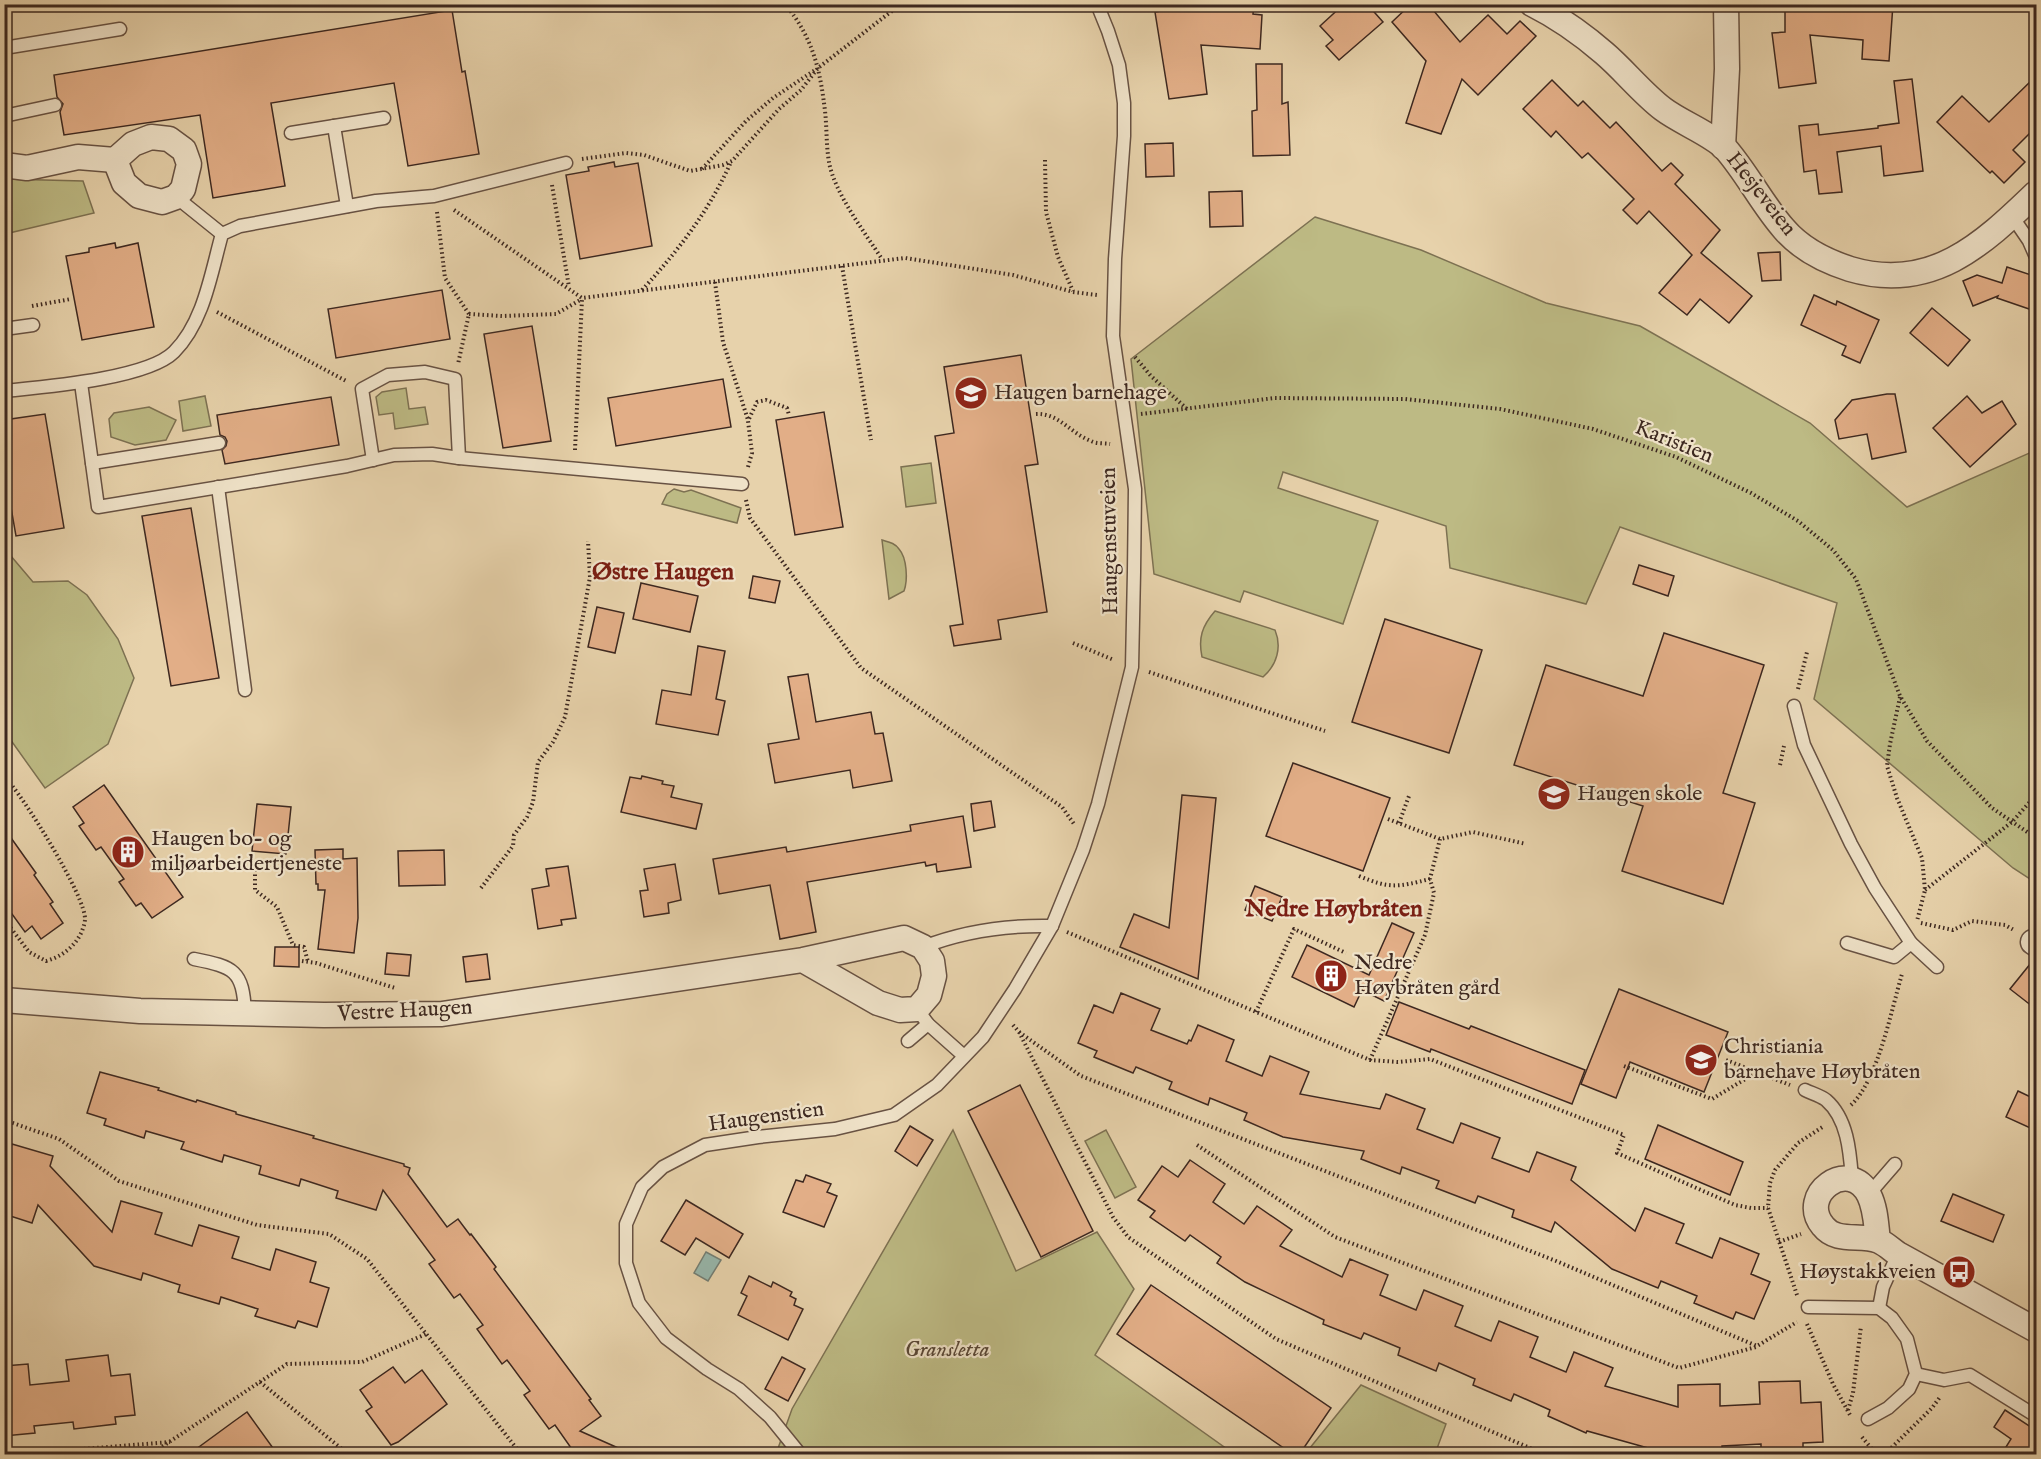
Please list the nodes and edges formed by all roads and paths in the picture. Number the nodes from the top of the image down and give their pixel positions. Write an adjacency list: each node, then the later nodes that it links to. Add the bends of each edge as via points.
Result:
1 (785, 4): 8 (path, via 800,23)
2 (901, 4): 8 (path)
3 (1097, 4): 36 (lane, Haugenstuveien, via 1119,65 1124,104)
4 (1532, 4): 14 (street, Hesjeveien, via 1604,53 1663,109)
5 (1726, 4): 14 (street)
6 (120, 29): 7 (lane)
7 (4, 48)
8 (818, 68): 17 (path); 21 (path, via 746,121); 29 (path, via 829,163 835,181)
9 (55, 105): 10 (lane)
10 (4, 116)
11 (384, 118): 12 (lane)
12 (334, 126): 13 (lane); 25 (lane)
13 (291, 133)
14 (1723, 147): 26 (street, Hesjeveien, via 1785,230 1812,253 1864,273 1905,274 1934,269 1984,241)
15 (115, 159): 19 (street, via 78,157 27,168); 23 (street, via 124,183 139,196 162,202); 23 (street, via 133,144 151,137 169,139 184,150 189,164 183,189)
16 (1046, 160): 34 (path, via 1046,212 1058,257)
17 (732, 161): 21 (path); 33 (path, via 706,212)
18 (566, 163): 20 (lane); 21 (path, via 626,153 644,155 677,168)
19 (4, 165)
20 (549, 169): 24 (lane); 32 (path)
21 (700, 170)
22 (2037, 193): 26 (street, Hesjeveien)
23 (176, 197): 27 (lane)
24 (435, 203): 25 (lane, via 376,201); 32 (path); 38 (path, via 445,278)
25 (347, 206): 27 (lane, via 240,226)
26 (2012, 216): 28 (lane)
27 (222, 234): 37 (lane)
28 (2037, 257)
29 (882, 260): 30 (path); 34 (path, via 904,258 1013,275)
30 (842, 266): 31 (path); 51 (path)
31 (715, 282): 33 (path); 50 (path, via 723,342)
32 (569, 288): 35 (path)
33 (642, 291): 35 (path)
34 (1073, 292): 36 (path)
35 (582, 298): 38 (path, via 556,314); 57 (path)
36 (1114, 298): 41 (lane, Haugenstuveien)
37 (202, 304): 43 (lane, via 173,353 153,364); 44 (path)
38 (469, 314): 42 (path)
39 (33, 325): 40 (lane)
40 (4, 329)
41 (1113, 331): 46 (path, via 1151,376); 49 (lane, Haugenstuveien)
42 (455, 379): 44 (lane, via 425,372 388,375); 54 (lane)
43 (81, 383): 45 (lane); 56 (lane)
44 (362, 389): 55 (lane)
45 (4, 391)
46 (1188, 409): 49 (path, Karistien); 70 (path, Karistien, via 1275,398 1341,397 1500,409 1593,429 1676,457 1751,493 1798,521 1833,550 1856,579 1900,696 1927,741 1992,808)
47 (1035, 414): 53 (path, via 1060,420 1091,442)
48 (789, 415): 50 (path, via 787,408 766,400 757,402)
49 (1126, 416): 53 (lane, Haugenstuveien)
50 (748, 421): 58 (path, via 752,453)
51 (871, 440)
52 (219, 443): 56 (lane)
53 (1129, 446): 62 (lane, Haugenstuveien, via 1135,489)
54 (459, 458): 55 (lane, via 432,454); 57 (lane)
55 (372, 460): 59 (lane)
56 (92, 463): 59 (lane, via 98,507)
57 (574, 469): 58 (lane)
58 (742, 484): 74 (path, via 750,518 861,668 1062,807)
59 (218, 487): 63 (lane)
60 (588, 541): 79 (path, via 590,577 565,717 538,762 533,802 514,835 513,846)
61 (1073, 643): 62 (path)
62 (1132, 666): 65 (path); 74 (lane, Haugenstuveien)
63 (245, 690)
64 (1794, 706): 84 (lane, via 1804,745 1851,844)
65 (1325, 731)
66 (4, 776): 81 (path, via 46,834 85,918 81,936 56,959 46,961 29,952)
67 (2037, 795): 70 (path)
68 (1408, 796): 71 (path)
69 (1388, 819): 71 (path)
70 (2012, 822): 72 (path, Karistien); 80 (path)
71 (1399, 823): 73 (path)
72 (2037, 838)
73 (1440, 839): 75 (path, via 1473,832); 78 (path)
74 (1086, 842): 83 (lane, Haugenstuveien)
75 (1526, 844)
76 (255, 861): 92 (path, via 255,890 277,908 290,940 293,945 304,947)
77 (1359, 876): 78 (path, via 1396,887)
78 (1430, 879): 103 (path, via 1434,893 1425,935)
79 (481, 888)
80 (1925, 891)
81 (4, 919)
82 (1917, 922): 85 (path, via 1953,930 1972,921 2005,925)
83 (1052, 926): 87 (lane, via 1021,925 946,938); 96 (lane, Haugenstien); 97 (path)
84 (1911, 943): 86 (lane, via 1894,957); 93 (lane)
85 (2035, 943)
86 (1847, 944)
87 (923, 947): 90 (street, Vestre Haugen, via 904,938); 99 (street, via 932,961 934,976)
88 (1346, 953): 97 (path, via 1294,929)
89 (194, 959): 98 (lane, via 230,968 239,978)
90 (803, 960): 98 (street, Vestre Haugen, via 442,1014); 99 (street, via 878,1003)
91 (302, 961): 92 (path)
92 (308, 962): 94 (path)
93 (1937, 967)
94 (396, 989)
95 (4, 1000): 98 (street, Vestre Haugen, via 140,1011)
96 (1000, 1011): 100 (path); 102 (lane, Haugenstien)
97 (1256, 1012): 103 (path)
98 (245, 1013)
99 (923, 1017): 101 (lane); 102 (lane)
100 (1019, 1032): 124 (path, via 1081,1076 1556,1261); 139 (path, via 1113,1217 1128,1237 1276,1340)
101 (908, 1041)
102 (964, 1056): 138 (lane, Haugenstien, via 937,1085 894,1115 835,1129 705,1145 684,1155 642,1186 626,1224 626,1263 639,1303 666,1338 739,1389 770,1417)
103 (1370, 1060): 113 (path, via 1430,1059 1624,1135 1617,1153 1735,1205)
104 (1726, 1060): 106 (path)
105 (1624, 1066): 106 (path, via 1712,1099)
106 (1757, 1072): 107 (path)
107 (1805, 1090): 108 (lane, via 1826,1100)
108 (1838, 1117): 112 (lane); 113 (path, via 1798,1143 1784,1159 1770,1183)
109 (4, 1120): 123 (path, via 59,1139 119,1181 256,1225 329,1234 367,1260)
110 (1197, 1146): 124 (path, via 1335,1237 1679,1368)
111 (1895, 1164): 112 (lane)
112 (1860, 1187): 115 (street, via 1875,1213); 115 (street, via 1840,1179 1830,1182 1816,1203 1817,1216 1832,1233)
113 (1768, 1208): 116 (path)
114 (1801, 1234): 116 (path)
115 (1878, 1240): 117 (street)
116 (1779, 1242): 118 (path)
117 (1898, 1254): 121 (lane, via 1883,1287); 122 (street)
118 (1797, 1296)
119 (1808, 1307): 120 (lane)
120 (1864, 1307): 121 (lane); 128 (path, via 1853,1393)
121 (1879, 1308): 125 (lane, via 1907,1339)
122 (2037, 1330)
123 (426, 1334): 127 (path, via 362,1362 287,1364); 137 (path)
124 (1757, 1346): 128 (path, via 1804,1317)
125 (1916, 1374): 126 (lane, via 1944,1380); 131 (lane, via 1909,1389)
126 (1955, 1378): 129 (lane, via 1970,1375); 141 (path, via 1932,1408)
127 (260, 1382): 133 (path); 136 (path)
128 (1847, 1411): 130 (path)
129 (2037, 1416)
130 (1851, 1418)
131 (1868, 1419)
132 (1859, 1434): 140 (path)
133 (170, 1442): 134 (path); 135 (path)
134 (21, 1455)
135 (151, 1455)
136 (348, 1455)
137 (521, 1455)
138 (800, 1455)
139 (1544, 1455)
140 (1876, 1455)
141 (1885, 1455)

